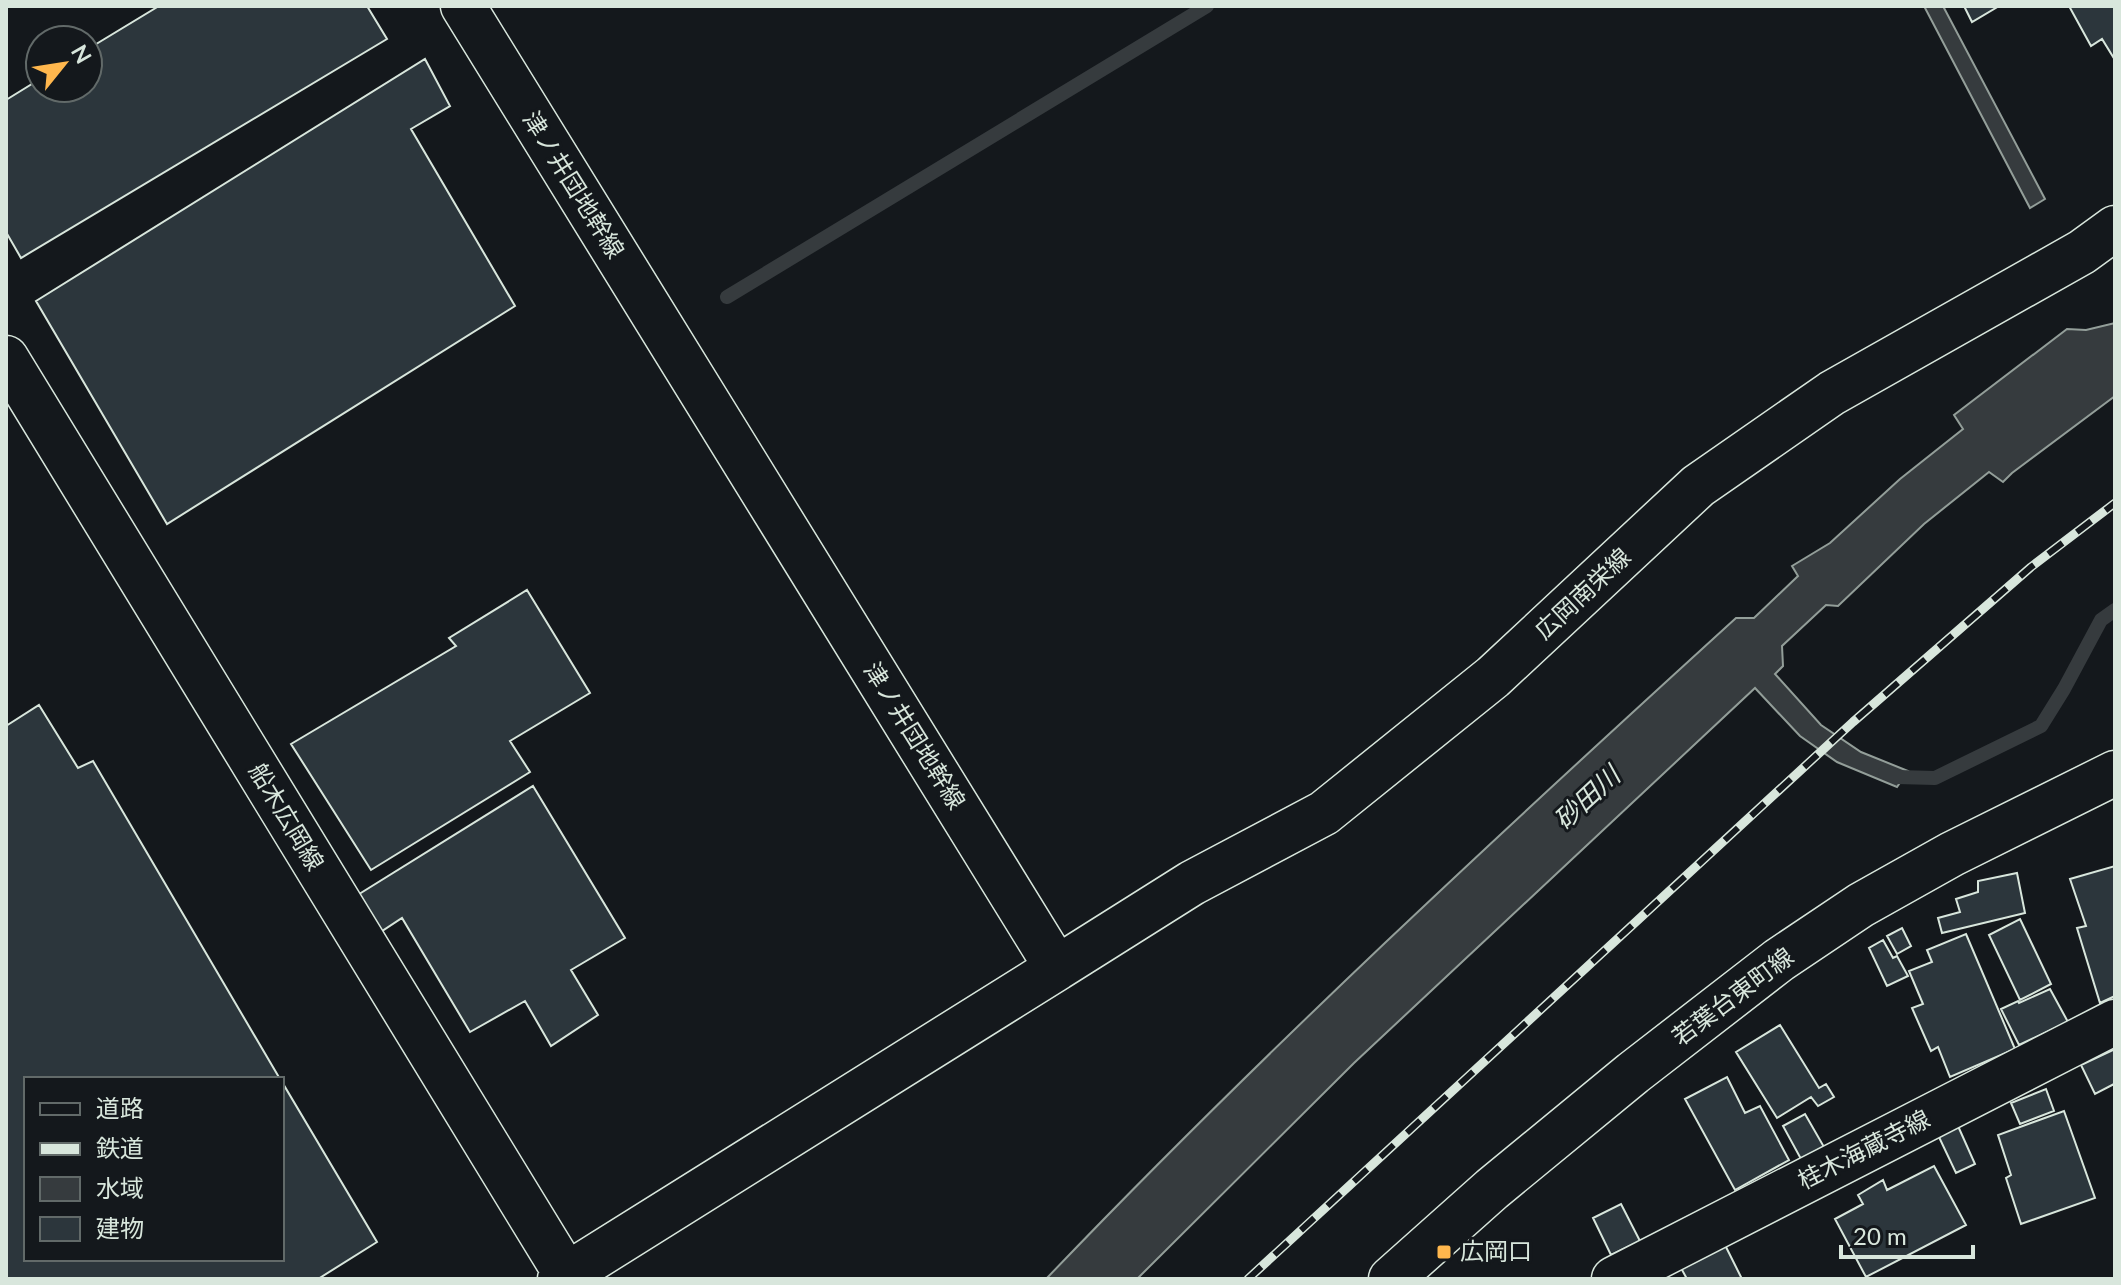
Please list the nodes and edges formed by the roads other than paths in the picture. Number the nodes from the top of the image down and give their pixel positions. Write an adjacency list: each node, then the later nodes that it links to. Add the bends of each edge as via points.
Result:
1 (463, 6): 5 (street, 津ノ井団地幹線)
2 (2115, 228): 5 (street, 広岡南栄線, via 2082,252 1832,393 1710,477 1493,677 1324,813 1192,883)
3 (6, 358): 7 (street, 船木広岡線)
4 (2115, 773): 8 (street, 若葉台東町線, via 1952,854 1861,905 1779,960 1621,1082)
5 (1057, 968): 7 (street)
6 (2115, 1022): 9 (street, 桂木海蔵寺線)
7 (565, 1278)
8 (1391, 1279)
9 (1614, 1279)

